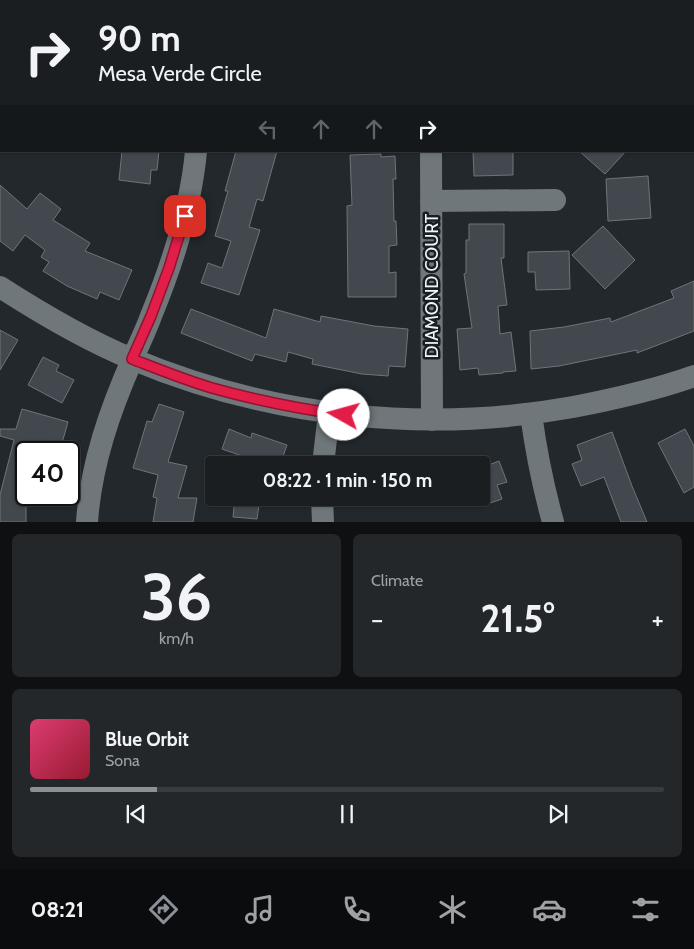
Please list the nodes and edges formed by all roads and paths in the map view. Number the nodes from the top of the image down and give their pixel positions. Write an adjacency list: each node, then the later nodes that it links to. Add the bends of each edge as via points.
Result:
1 (196, 152): 6 (street, via 185,216 169,268)
2 (431, 152): 4 (street, DIAMOND COURT)
3 (555, 200): 4 (street)
4 (431, 201): 10 (street, DIAMOND COURT)
5 (0, 287): 6 (street, via 87,338)
6 (132, 359): 8 (street, via 211,388); 13 (street, via 97,456)
7 (694, 376): 9 (street, via 611,400)
8 (329, 413): 10 (street); 11 (street)
9 (531, 414): 10 (street); 15 (street, via 537,456)
10 (432, 420)
11 (325, 456)
12 (322, 506): 14 (street)
13 (87, 522)
14 (322, 522)
15 (553, 522)

